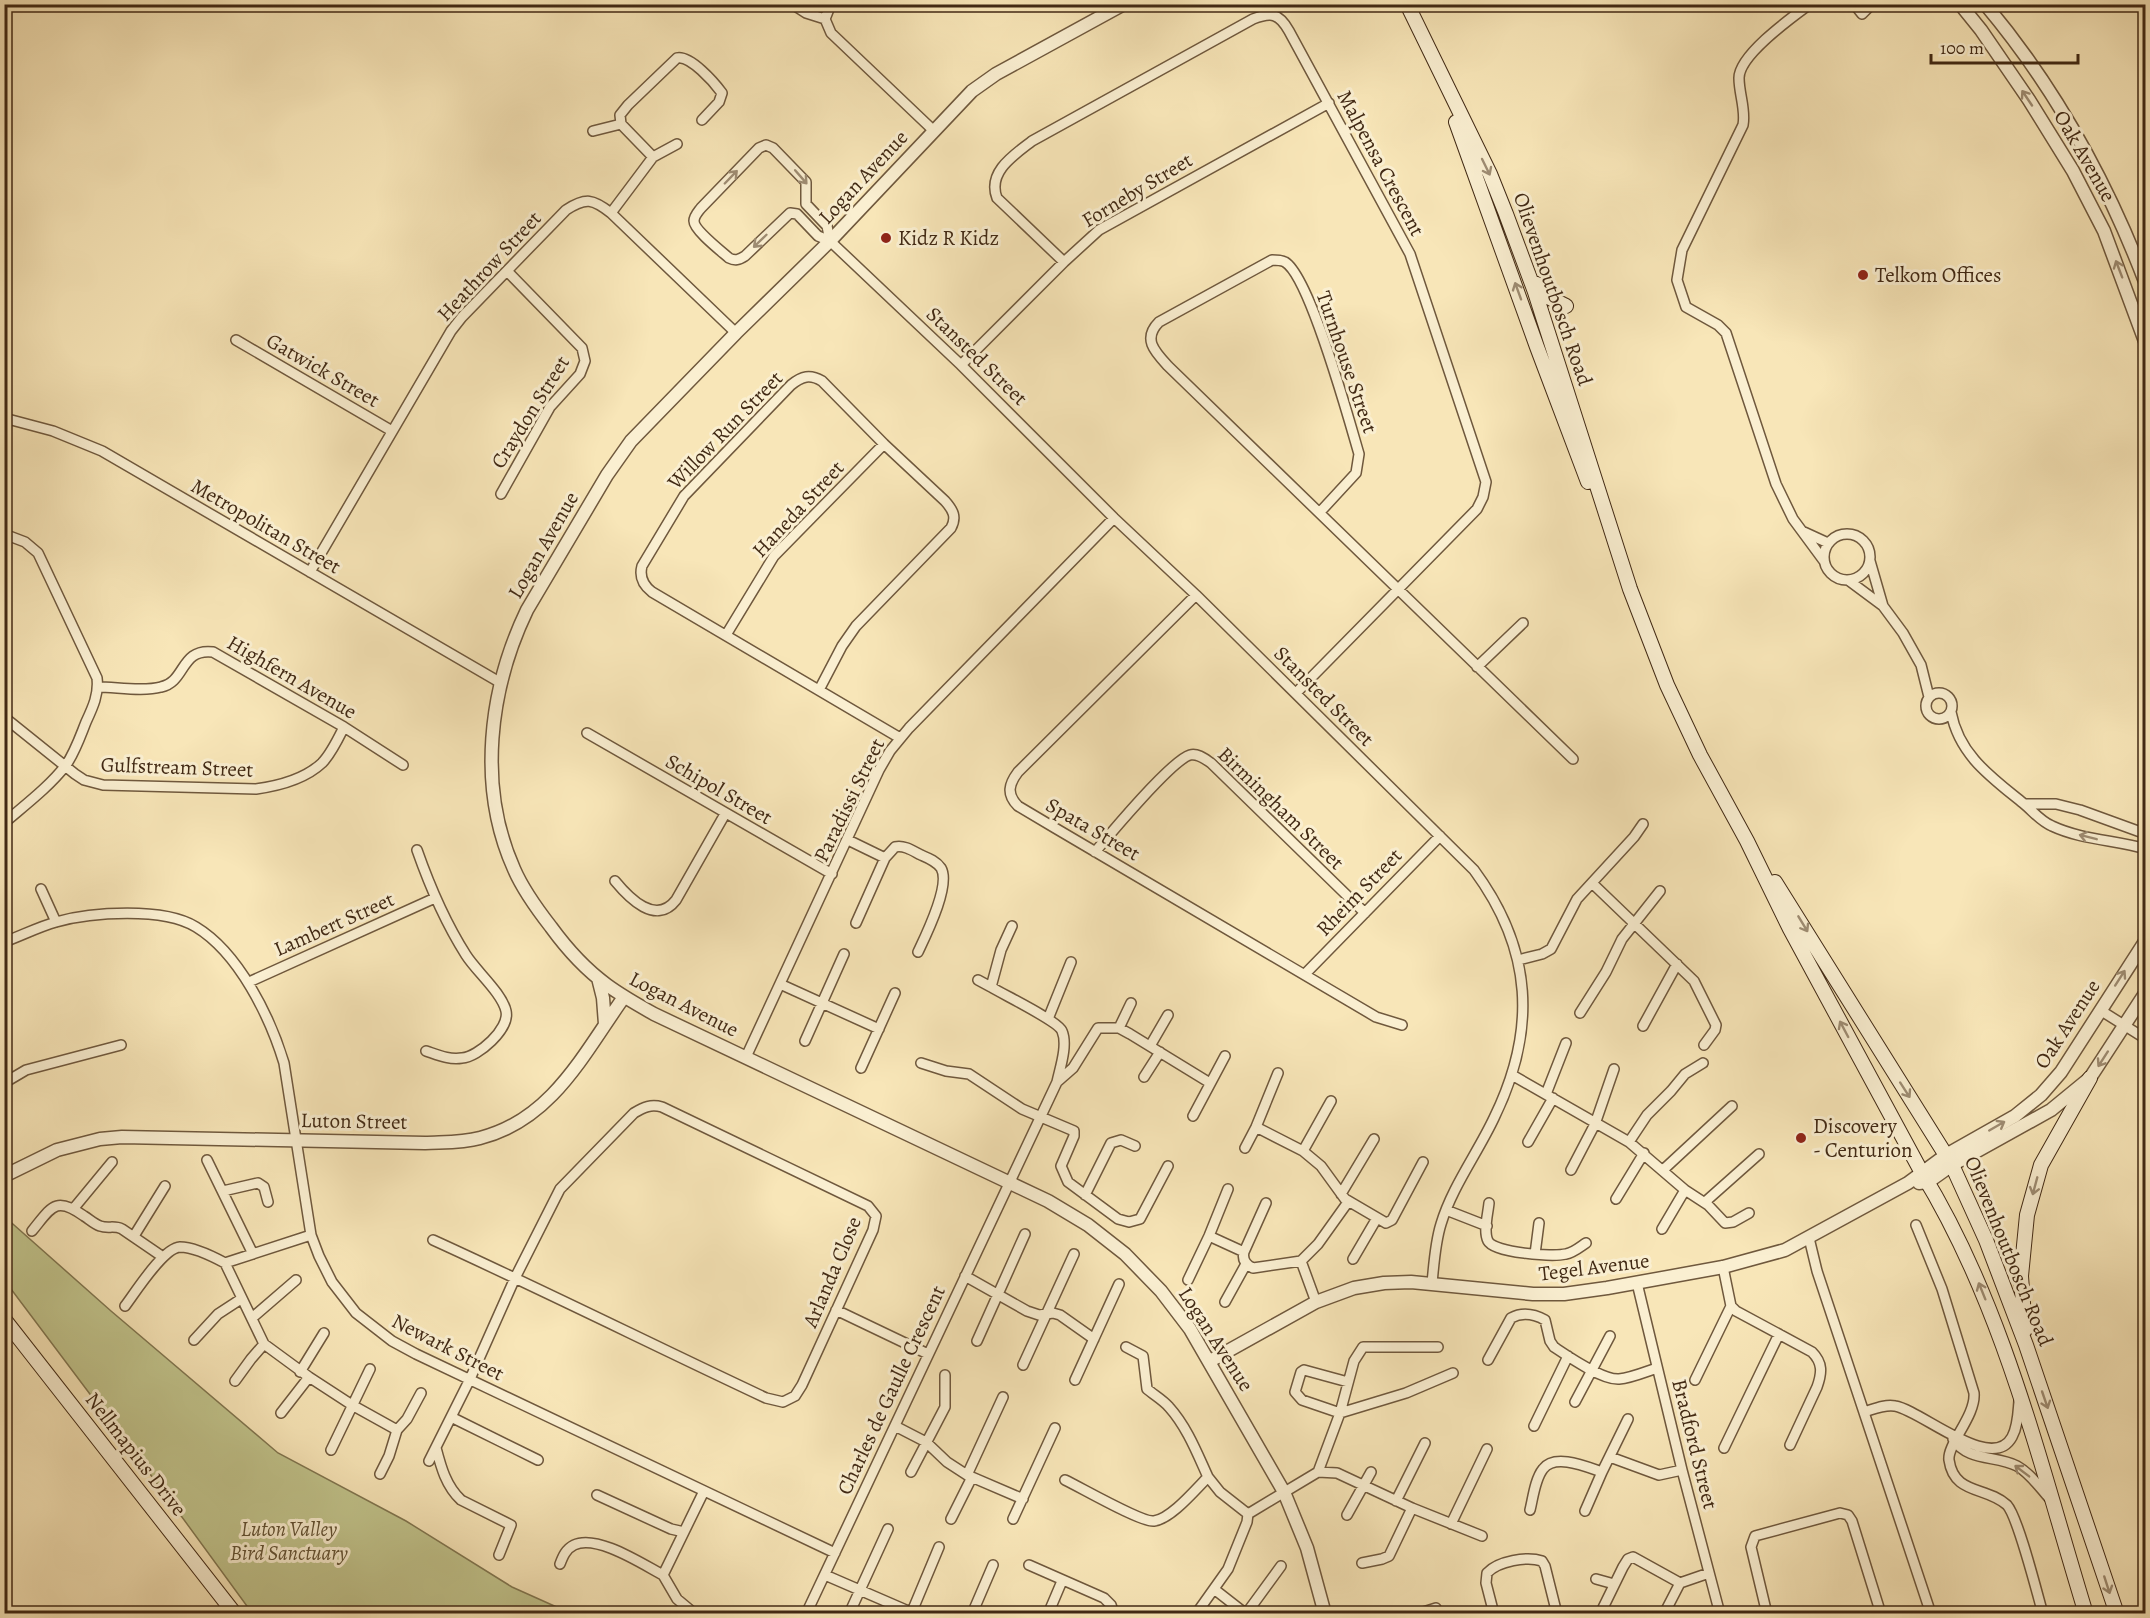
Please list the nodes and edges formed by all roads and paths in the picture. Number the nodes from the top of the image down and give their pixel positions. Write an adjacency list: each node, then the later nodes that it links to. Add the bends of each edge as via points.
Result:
1 (792, 4): 11 (street, via 806,14)
2 (831, 4): 11 (street)
3 (1124, 4): 17 (street, Logan Avenue, via 983,82)
4 (1407, 4): 12 (main road, Olievenhoutbosch Road)
5 (1414, 4): 12 (main road, Olievenhoutbosch Road)
6 (1810, 4): 39 (street, via 1742,66 1739,75 1743,125 1682,250 1677,280 1686,307 1726,333 1776,484 1791,516)
7 (1854, 4): 8 (street, via 1862,14)
8 (1872, 4)
9 (1959, 4): 30 (street, Oak Avenue, one-way to 9, via 2104,231 2073,171 1981,30)
10 (1985, 4): 25 (street, Oak Avenue, via 2027,59 2081,146 2117,215)
11 (825, 19): 17 (street, via 831,33)
12 (1433, 57): 21 (main road, Olievenhoutbosch Road, one-way to 21); 35 (main road, Olievenhoutbosch Road, one-way to 12)
13 (1329, 104): 23 (street, Forneby Street, via 1112,221); 23 (street, Malpensa Crescent, via 1284,23 1268,14 1032,141 997,174 994,189 997,198); 47 (street, Malpensa Crescent, via 1410,254 1486,482 1477,509)
14 (702, 120): 15 (street, via 720,102 722,93 688,59 681,57 624,108)
15 (621, 124): 16 (street); 19 (street)
16 (593, 131)
17 (934, 131): 22 (street, Logan Avenue)
18 (677, 144): 19 (street)
19 (653, 157): 20 (street)
20 (611, 213): 24 (street, Heathrow Street, via 591,201 575,204); 28 (street, Heathrow Street)
21 (1506, 214): 26 (main road, via 1541,291); 27 (main road, Olievenhoutbosch Road)
22 (830, 241): 22 (street, one-way to 22, via 818,236 797,214 790,213 745,256 733,260 698,230 694,218 759,148 766,146 773,148 806,182 806,204 827,226); 28 (street, Logan Avenue); 31 (street, Stansted Street)
23 (1064, 262): 31 (street, Forneby Street)
24 (507, 271): 33 (street, Heathrow Street, via 451,331); 36 (street, Craydon Street, via 582,348 585,362 580,374 550,407)
25 (2145, 284)
26 (1566, 306)
27 (1542, 314): 35 (main road, via 1537,321); 41 (main road, Olievenhoutbosch Road)
28 (736, 333): 54 (street, Logan Avenue, via 618,457 527,610)
29 (236, 340): 33 (street, Gatwick Street)
30 (2145, 344)
31 (961, 365): 38 (street, Stansted Street)
32 (4, 418): 45 (street, Metropolitan Street, via 53,431 102,451)
33 (392, 431): 45 (street, Heathrow Street)
34 (884, 444): 51 (street, Haneda Street, via 774,556); 51 (street, Willow Run Street, via 822,381 807,376 792,385 684,496 642,566 642,582 652,592); 56 (street, Willow Run Street, via 953,510 954,524 856,626)
35 (1578, 456): 41 (main road, Olievenhoutbosch Road)
36 (501, 494)
37 (1320, 512): 37 (street, Turnhouse Street, via 1356,473 1359,454 1312,305 1291,267 1272,260 1159,322 1150,339 1152,348 1168,366); 47 (street, Turnhouse Street)
38 (1114, 518): 48 (street, Stansted Street); 66 (street, Paradissi Street)
39 (1804, 532): 42 (street); 43 (street)
40 (4, 534): 55 (street, via 25,542 38,553)
41 (1614, 542): 77 (main road, Olievenhoutbosch Road, via 1667,685)
42 (1828, 543): 43 (street); 44 (street, via 1840,535 1856,535 1868,546)
43 (1824, 561): 46 (street, via 1834,576)
44 (1870, 561): 46 (street, via 1862,575); 49 (street)
45 (310, 572): 54 (street, Metropolitan Street)
46 (1848, 580): 49 (street)
47 (1397, 590): 52 (street, Turnhouse Street); 58 (street, Malpensa Crescent)
48 (1196, 595): 58 (street, Stansted Street); 80 (street, Spata Street, via 1018,772 1010,788 1017,806)
49 (1883, 606): 53 (street)
50 (1523, 623): 52 (street)
51 (726, 635): 56 (street, Willow Run Street)
52 (1478, 667): 67 (street, Turnhouse Street)
53 (1923, 670): 57 (street); 59 (street)
54 (501, 683): 101 (street, Logan Avenue, via 491,764 503,837 514,869 542,916)
55 (98, 687): 63 (street, Highfern Avenue, via 160,688 170,683 195,653 213,652); 68 (street)
56 (819, 690): 66 (street, Willow Run Street)
57 (1941, 692): 59 (street); 60 (street, via 1951,699)
58 (1296, 693): 75 (street, Stansted Street)
59 (1929, 697): 62 (street, via 1926,710)
60 (1951, 712): 62 (street, via 1945,718); 65 (street)
61 (4, 717): 68 (street, Gulfstream Street)
62 (1935, 719): 65 (street)
63 (344, 727): 68 (street, Gulfstream Street, via 322,763 274,787 103,785 84,780); 69 (street, Highfern Avenue)
64 (587, 733): 71 (street, Schipol Street)
65 (1956, 735): 70 (street, via 1983,770)
66 (900, 738): 76 (street, Paradissi Street, via 879,770)
67 (1573, 759)
68 (65, 765): 72 (street)
69 (404, 765)
70 (2025, 804): 74 (street, via 2056,804); 78 (street, one-way to 70, via 2053,827)
71 (725, 814): 82 (street, Schipol Street); 83 (street, via 676,900 666,909 647,908 627,896)
72 (4, 823)
73 (1643, 824): 84 (street)
74 (2145, 834)
75 (1440, 836): 88 (street, Rheim Street); 97 (street, Stansted Street, via 1474,870 1493,897)
76 (848, 840): 81 (street); 82 (street, Paradissi Street)
77 (1747, 841): 159 (main road, Olievenhoutbosch Road, one-way to 159); 167 (main road, Olievenhoutbosch Road, one-way to 77, via 1790,929)
78 (2145, 849)
79 (417, 850): 87 (street)
80 (1095, 852): 88 (street, Birmingham Street, via 1176,765 1189,755 1198,755 1211,763); 100 (street, Spata Street)
81 (885, 858): 90 (street); 95 (street, via 900,846 935,862 942,870 944,879 936,911)
82 (832, 874): 104 (street, Paradissi Street)
83 (615, 881)
84 (1592, 883): 91 (street); 97 (street, via 1577,899 1551,949)
85 (41, 890): 89 (street)
86 (1660, 891): 91 (street)
87 (435, 898): 103 (street, Lambert Street); 127 (street, via 464,952 507,1013 502,1029 473,1055 451,1059)
88 (1365, 913): 100 (street, Rheim Street)
89 (56, 922): 94 (street, Newark Street); 103 (street, Newark Street, via 131,914 180,920 212,939)
90 (856, 923)
91 (1635, 923): 99 (street); 112 (street)
92 (1012, 926): 105 (street)
93 (2145, 940): 111 (street, Oak Avenue, one-way to 93)
94 (4, 942)
95 (918, 952)
96 (844, 954): 109 (street)
97 (1518, 960): 136 (street, Stansted Street, via 1523,1012)
98 (1071, 962): 114 (street)
99 (1677, 964): 117 (street); 125 (street, via 1697,986 1716,1025)
100 (1305, 974): 116 (street, Spata Street, via 1376,1017)
101 (598, 978): 108 (street, Logan Avenue); 115 (street)
102 (978, 980): 105 (street)
103 (249, 982): 149 (street, Newark Street, via 281,1053)
104 (780, 984): 109 (street); 130 (street, Paradissi Street)
105 (991, 987): 114 (street)
106 (2145, 992): 118 (street, Oak Avenue)
107 (895, 993): 120 (street)
108 (624, 997): 115 (street, Luton Street); 130 (street, Logan Avenue)
109 (822, 1003): 120 (street); 122 (street)
110 (1131, 1003): 119 (street)
111 (2100, 1010): 118 (street); 159 (street, Oak Avenue, one-way to 111, via 2041,1095 2061,1072)
112 (1580, 1013)
113 (1168, 1015): 126 (street)
114 (1048, 1019): 139 (street, via 1063,1034)
115 (605, 1024): 149 (street, Luton Street, via 550,1099 510,1127 482,1138 425,1143)
116 (1402, 1024)
117 (1642, 1026)
118 (2124, 1026): 121 (street); 138 (street, Oak Avenue, one-way to 138)
119 (1119, 1028): 126 (street); 139 (street, via 1095,1030 1073,1068)
120 (879, 1029): 133 (street)
121 (2145, 1039)
122 (805, 1041)
123 (1566, 1043): 142 (street)
124 (121, 1045): 140 (street, via 26,1070)
125 (1704, 1045)
126 (1150, 1046): 128 (street)
127 (426, 1051)
128 (1160, 1052): 137 (street); 141 (street)
129 (1225, 1056): 141 (street)
130 (746, 1058): 169 (street, Logan Avenue)
131 (921, 1063): 145 (street, via 969,1074 1022,1109)
132 (1703, 1063): 152 (street, via 1685,1074 1647,1115)
133 (861, 1068)
134 (1614, 1069): 147 (street)
135 (1278, 1072): 148 (street)
136 (1512, 1075): 142 (street); 182 (street, Stansted Street)
137 (1144, 1077)
138 (2090, 1078): 159 (street, Oak Avenue, via 2051,1110); 231 (main road, one-way to 231, via 2041,1165 2027,1215 2021,1276)
139 (1057, 1082): 145 (street, Charles de Gaulle Crescent)
140 (4, 1083)
141 (1210, 1083): 146 (street)
142 (1549, 1096): 147 (street); 151 (street)
143 (1331, 1101): 155 (street)
144 (1732, 1106): 165 (street)
145 (1040, 1116): 169 (street, Charles de Gaulle Crescent); 174 (street, via 1074,1131 1060,1166 1066,1179)
146 (1193, 1116)
147 (1595, 1124): 152 (street); 164 (street)
148 (1256, 1127): 154 (street); 155 (street)
149 (297, 1139): 162 (street, Luton Street, via 100,1139 57,1150); 191 (street, Newark Street)
150 (1374, 1139): 175 (street)
151 (1528, 1142)
152 (1629, 1142): 156 (street)
153 (1135, 1146): 174 (street, via 1121,1140 1111,1143)
154 (1245, 1148)
155 (1303, 1151): 175 (street, via 1321,1166)
156 (1644, 1153): 165 (street); 176 (street)
157 (1759, 1154): 178 (street)
158 (207, 1160): 173 (street)
159 (1949, 1160): 167 (street, Tegel Avenue); 231 (main road, Olievenhoutbosch Road, via 1986,1240)
160 (112, 1162): 181 (street)
161 (1423, 1162): 184 (street, via 1392,1220 1386,1223)
162 (25, 1166): 166 (street, Luton Street); 168 (street, Luton Street)
163 (1168, 1166): 174 (street, via 1137,1222 1118,1220)
164 (1571, 1170)
165 (1663, 1170): 172 (street)
166 (4, 1176)
167 (1925, 1178): 194 (street, Tegel Avenue, via 1908,1183); 252 (main road, Olievenhoutbosch Road, one-way to 167, via 1979,1283)
168 (4, 1180)
169 (1010, 1183): 207 (street, Charles de Gaulle Crescent); 237 (street, Logan Avenue, via 1075,1217 1125,1254 1172,1303)
170 (165, 1186): 192 (street)
171 (1228, 1189): 193 (street)
172 (1684, 1190): 178 (street); 188 (street)
173 (223, 1191): 177 (street, via 258,1183 264,1187); 198 (street)
174 (1085, 1195)
175 (1344, 1198): 184 (street); 203 (street, via 1318,1244)
176 (1616, 1199)
177 (268, 1202)
178 (1706, 1202): 183 (street, via 1725,1223)
179 (1266, 1203): 197 (street)
180 (1489, 1203): 187 (street)
181 (74, 1208): 189 (street, via 61,1204 52,1208); 192 (street, via 97,1225 117,1226)
182 (1446, 1210): 187 (street); 211 (street, Stansted Street, via 1438,1234)
183 (1749, 1213)
184 (1377, 1218): 202 (street)
185 (1539, 1222): 200 (street)
186 (1916, 1225): 265 (street, via 1974,1393 1974,1403)
187 (1487, 1226): 200 (street, via 1487,1238 1493,1246)
188 (1662, 1229)
189 (32, 1231)
190 (1025, 1234): 214 (street)
191 (311, 1235): 198 (street); 246 (street, Newark Street, via 332,1282 356,1313 392,1341)
192 (134, 1236): 201 (street)
193 (1209, 1236): 197 (street); 210 (street)
194 (1809, 1238): 206 (street, Tegel Avenue, via 1785,1250); 256 (street)
195 (433, 1240): 208 (street)
196 (1586, 1243): 200 (street, via 1563,1255)
197 (1244, 1252): 205 (street)
198 (253, 1254): 204 (street)
199 (1074, 1254): 221 (street)
200 (1535, 1254)
201 (163, 1257): 204 (street, via 179,1247); 218 (street)
202 (1353, 1259)
203 (1301, 1261): 205 (street, via 1258,1269); 217 (street)
204 (225, 1263): 215 (street)
205 (1246, 1264): 216 (street)
206 (1724, 1267): 212 (street, Tegel Avenue); 219 (street)
207 (965, 1276): 214 (street); 234 (street, Charles de Gaulle Crescent)
208 (514, 1278): 220 (street, Arlanda Close, via 778,1401 790,1400 799,1391); 220 (street, Arlanda Close, via 565,1183 634,1113 655,1105 873,1210 873,1230); 246 (street, Arlanda Close)
209 (296, 1280): 222 (street)
210 (1188, 1280)
211 (1432, 1283): 212 (street, Tegel Avenue, via 1553,1295); 217 (street, Tegel Avenue, via 1384,1283 1354,1288)
212 (1637, 1283): 239 (street, Bradford Street)
213 (1119, 1284): 228 (street)
214 (998, 1294): 221 (street, via 1027,1311); 229 (street)
215 (241, 1299): 222 (street); 227 (street, via 218,1314)
216 (1225, 1302)
217 (1316, 1302): 237 (street, Tegel Avenue)
218 (125, 1306)
219 (1731, 1306): 225 (street); 248 (street)
220 (836, 1310): 234 (street)
221 (1046, 1314): 228 (street, via 1060,1315); 238 (street)
222 (252, 1318): 230 (street)
223 (4, 1319): 322 (main road, Nellmapius Drive)
224 (324, 1333): 242 (street)
225 (1779, 1334): 268 (street, via 1812,1352 1821,1371); 270 (street)
226 (1610, 1336): 241 (street)
227 (194, 1340)
228 (1094, 1340): 247 (street)
229 (977, 1341)
230 (264, 1344): 242 (street); 249 (street)
231 (2026, 1345): 343 (main road, Olievenhoutbosch Road, one-way to 343)
232 (1125, 1347): 283 (street, via 1143,1356 1147,1389 1177,1418)
233 (1438, 1347): 250 (street, via 1363,1347)
234 (928, 1354): 261 (street, Charles de Gaulle Crescent)
235 (1568, 1356): 236 (street, via 1552,1344 1545,1320 1527,1314 1511,1318); 241 (street); 262 (street)
236 (1488, 1360)
237 (1210, 1361): 287 (street, Logan Avenue)
238 (1023, 1365)
239 (1657, 1368): 241 (street, via 1621,1379); 276 (street, Bradford Street)
240 (370, 1369): 255 (street)
241 (1592, 1370): 254 (street)
242 (300, 1371): 245 (street)
243 (1453, 1373): 258 (street, via 1406,1393)
244 (945, 1375): 266 (street, via 945,1407)
245 (309, 1377): 255 (street); 257 (street)
246 (470, 1379): 259 (street, Arlanda Close); 286 (street, Newark Street)
247 (1075, 1380)
248 (1695, 1380)
249 (235, 1382)
250 (1348, 1382): 258 (street); 258 (street, via 1304,1370 1295,1390 1302,1400)
251 (421, 1393): 264 (street)
252 (2019, 1396): 265 (street, via 2013,1434 2003,1446 1985,1448); 291 (main road, Olievenhoutbosch Road)
253 (1003, 1397): 282 (street)
254 (1575, 1402)
255 (352, 1405): 264 (street); 272 (street)
256 (1863, 1412): 265 (street, via 1898,1406); 340 (street)
257 (281, 1413)
258 (1340, 1413): 278 (street)
259 (451, 1418): 269 (street, Arlanda Close); 274 (street)
260 (1628, 1419): 273 (street)
261 (895, 1426): 266 (street); 304 (street, Charles de Gaulle Crescent)
262 (1534, 1426)
263 (1055, 1428): 289 (street)
264 (397, 1430): 281 (street)
265 (1955, 1438): 291 (street, one-way to 265, via 2018,1466 1982,1458); 341 (street, via 1949,1458 1959,1483 1992,1496 2010,1509)
266 (926, 1442): 277 (street); 282 (street)
267 (1425, 1443): 290 (street)
268 (1790, 1445)
269 (436, 1448): 275 (street, Arlanda Close); 305 (street, via 454,1494 511,1525)
270 (1724, 1448)
271 (1488, 1449): 299 (street)
272 (331, 1450)
273 (1610, 1457): 276 (street, via 1659,1475); 280 (street)
274 (538, 1460)
275 (429, 1461)
276 (1682, 1470): 311 (street, Bradford Street)
277 (911, 1472)
278 (1318, 1472): 285 (street, via 1337,1473); 287 (street)
279 (1371, 1472): 285 (street)
280 (1602, 1472): 293 (street, via 1572,1462 1551,1463 1540,1474); 294 (street)
281 (380, 1474)
282 (969, 1476): 289 (street); 297 (street)
283 (1208, 1477): 284 (street, via 1171,1512 1154,1521); 295 (street, via 1225,1497)
284 (1065, 1480)
285 (1364, 1486): 290 (street); 296 (street)
286 (704, 1491): 301 (street); 304 (street, Newark Street)
287 (1284, 1492): 295 (street); 331 (street, Logan Avenue, via 1305,1541)
288 (597, 1495): 301 (street)
289 (1023, 1499): 298 (street)
290 (1396, 1501): 292 (street)
291 (2052, 1502): 342 (main road, Olievenhoutbosch Road)
292 (1413, 1509): 299 (street); 306 (street, via 1389,1556)
293 (1530, 1510)
294 (1586, 1511)
295 (1248, 1514): 318 (street, via 1232,1561)
296 (1347, 1515)
297 (951, 1519)
298 (1013, 1519)
299 (1451, 1524): 302 (street)
300 (888, 1529): 319 (street)
301 (684, 1532): 312 (street)
302 (1482, 1536)
303 (939, 1547): 321 (street)
304 (835, 1553): 313 (street, Charles de Gaulle Crescent)
305 (499, 1555)
306 (1362, 1563)
307 (560, 1564): 312 (street, via 569,1548 589,1542)
308 (993, 1565): 326 (street)
309 (1029, 1565): 315 (street)
310 (1281, 1566): 330 (street)
311 (1709, 1573): 316 (street); 337 (street, Bradford Street)
312 (663, 1575): 323 (street, via 677,1599)
313 (825, 1575): 319 (street); 324 (street, Charles de Gaulle Crescent)
314 (1596, 1579): 317 (street)
315 (1062, 1581): 327 (street); 328 (street, via 1108,1601)
316 (1680, 1583): 317 (street, via 1633,1557); 336 (street)
317 (1614, 1584): 335 (street)
318 (1214, 1589): 329 (street); 330 (street)
319 (861, 1591): 321 (street); 325 (street)
320 (1436, 1608): 332 (street)
321 (912, 1613)
322 (235, 1614)
323 (695, 1614)
324 (806, 1614)
325 (849, 1614)
326 (972, 1614)
327 (1048, 1614)
328 (1114, 1614)
329 (1197, 1614)
330 (1246, 1614)
331 (1325, 1614)
332 (1417, 1614)
333 (1494, 1614): 334 (street, via 1487,1573 1496,1566 1530,1558 1545,1566)
334 (1557, 1614)
335 (1600, 1614)
336 (1664, 1614)
337 (1720, 1614)
338 (1767, 1614): 339 (street, via 1751,1547 1755,1536 1840,1513 1852,1521)
339 (1881, 1614)
340 (1931, 1614)
341 (2043, 1614)
342 (2086, 1614)
343 (2117, 1614)

